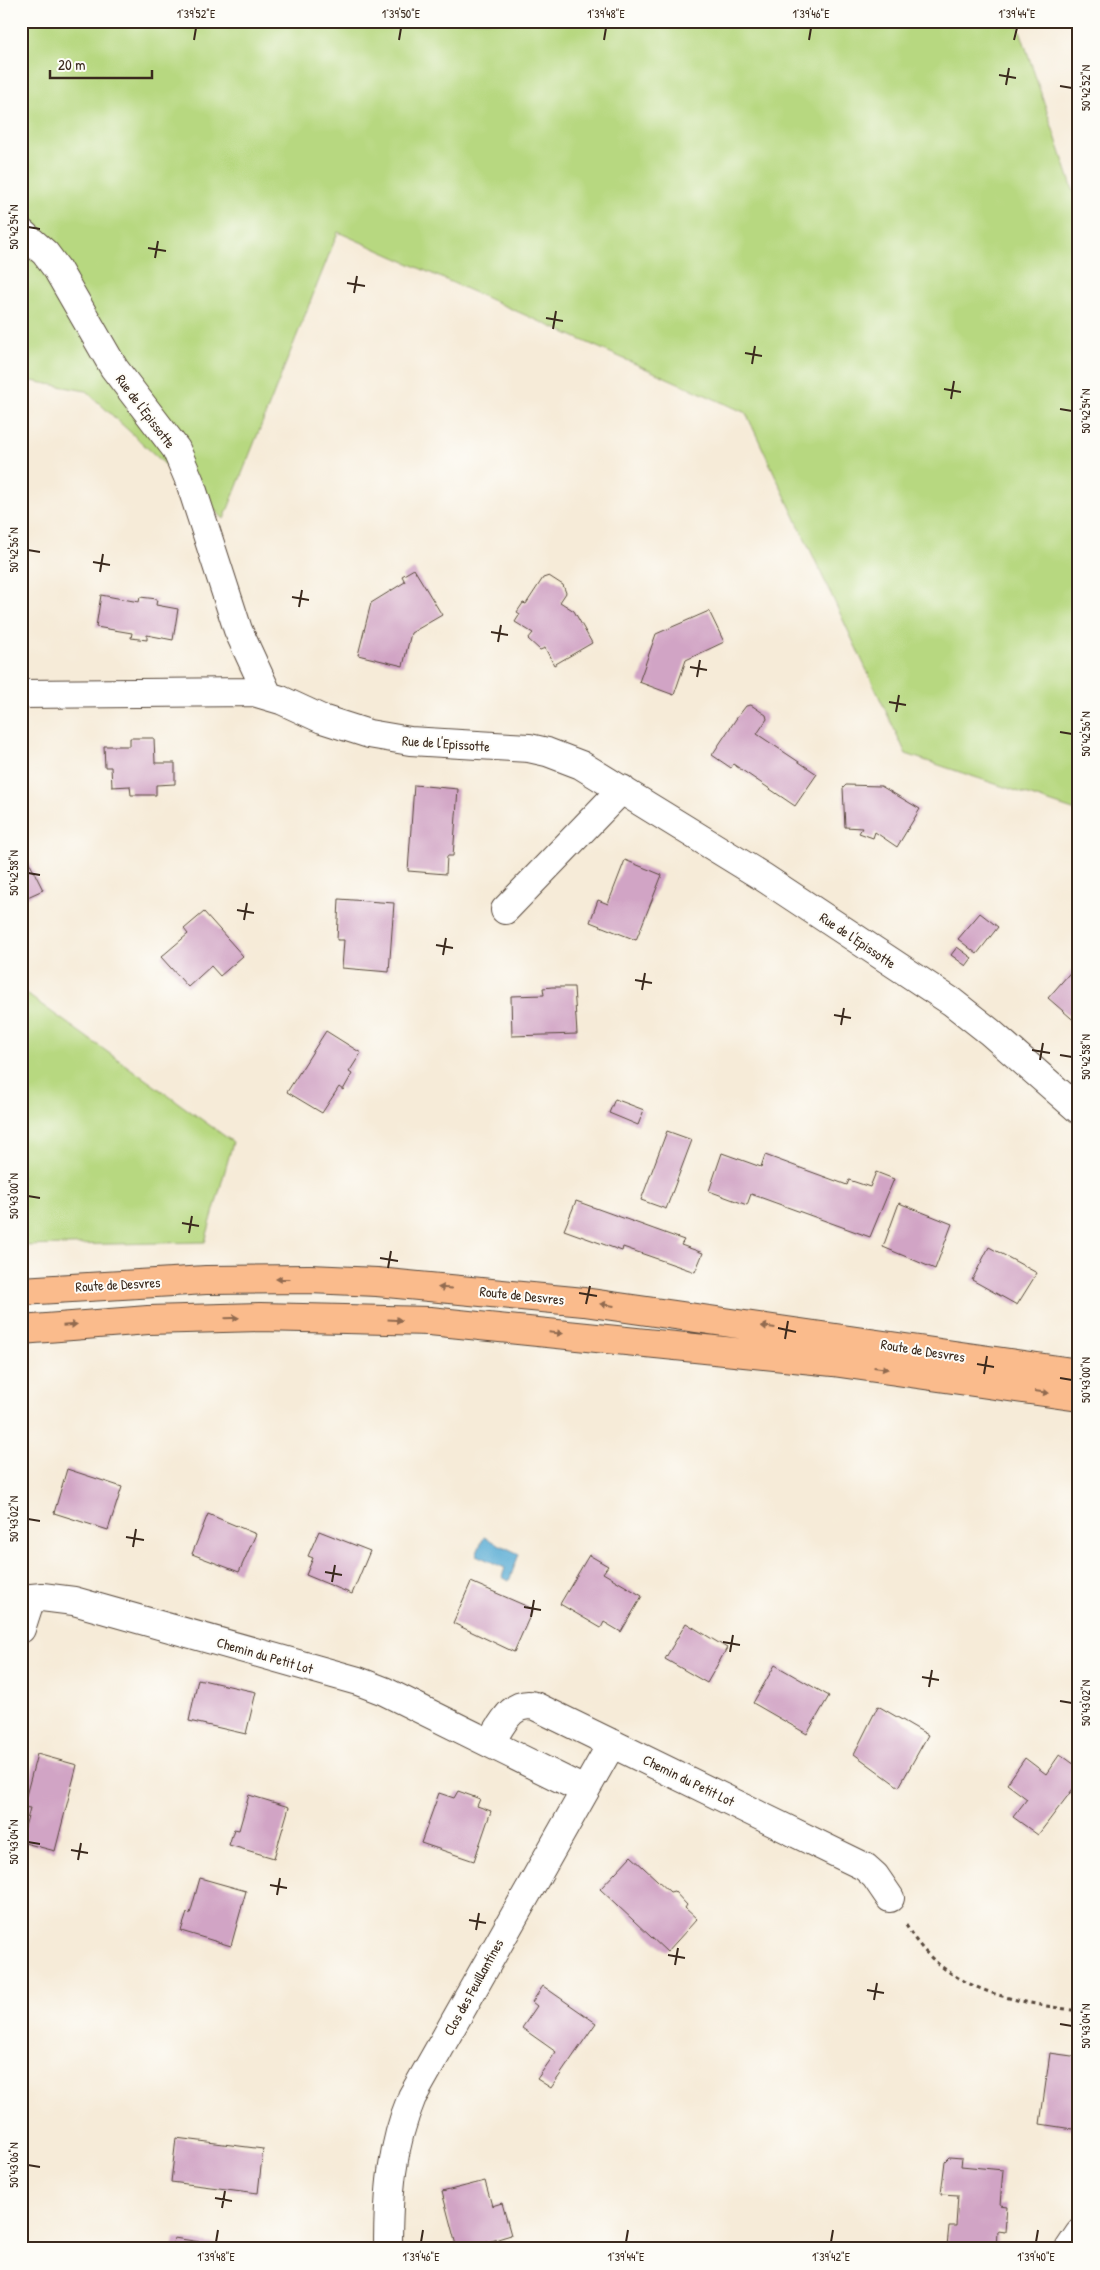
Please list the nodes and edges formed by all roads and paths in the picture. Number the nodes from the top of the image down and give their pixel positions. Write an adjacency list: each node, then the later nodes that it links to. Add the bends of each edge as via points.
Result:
1 (21, 232): 3 (street, Rue de l'Epissotte, via 45,253 57,269 114,368 176,449 190,482 232,614)
2 (21, 694): 3 (street, Rue de l'Epissotte, via 240,691)
3 (268, 695): 4 (street, Rue de l'Epissotte, via 346,728 382,737 547,752 581,765)
4 (622, 790): 5 (street); 6 (street, Rue de l'Epissotte, via 764,877 952,1002)
5 (506, 910)
6 (1079, 1110)
7 (164, 1281): 8 (main road, Route de Desvres); 9 (main road); 11 (main road, Route de Desvres, one-way to 7, via 584,1302 478,1290 310,1279)
8 (21, 1291)
9 (160, 1320): 10 (main road, Route de Desvres, one-way to 9); 12 (main road, Route de Desvres, one-way to 12, via 328,1317 502,1327 833,1362)
10 (21, 1330)
11 (1079, 1373)
12 (1079, 1398)
13 (26, 1599): 14 (street, Chemin du Petit Lot); 15 (street, Chemin du Petit Lot, via 74,1601 358,1681)
14 (21, 1628)
15 (490, 1743): 16 (street, Chemin du Petit Lot, via 511,1710 526,1703); 17 (street, Chemin du Petit Lot)
16 (612, 1743): 17 (street, Clos des Feuillantines); 18 (street, Chemin du Petit Lot, via 865,1867)
17 (584, 1790): 21 (street, Clos des Feuillantines, via 420,2081 404,2116 390,2173)
18 (890, 1898): 19 (path, via 916,1942 932,1961 948,1973 968,1984 1030,2004)
19 (1079, 2011)
20 (1079, 2234): 22 (street)
21 (388, 2249)
22 (1069, 2249)

